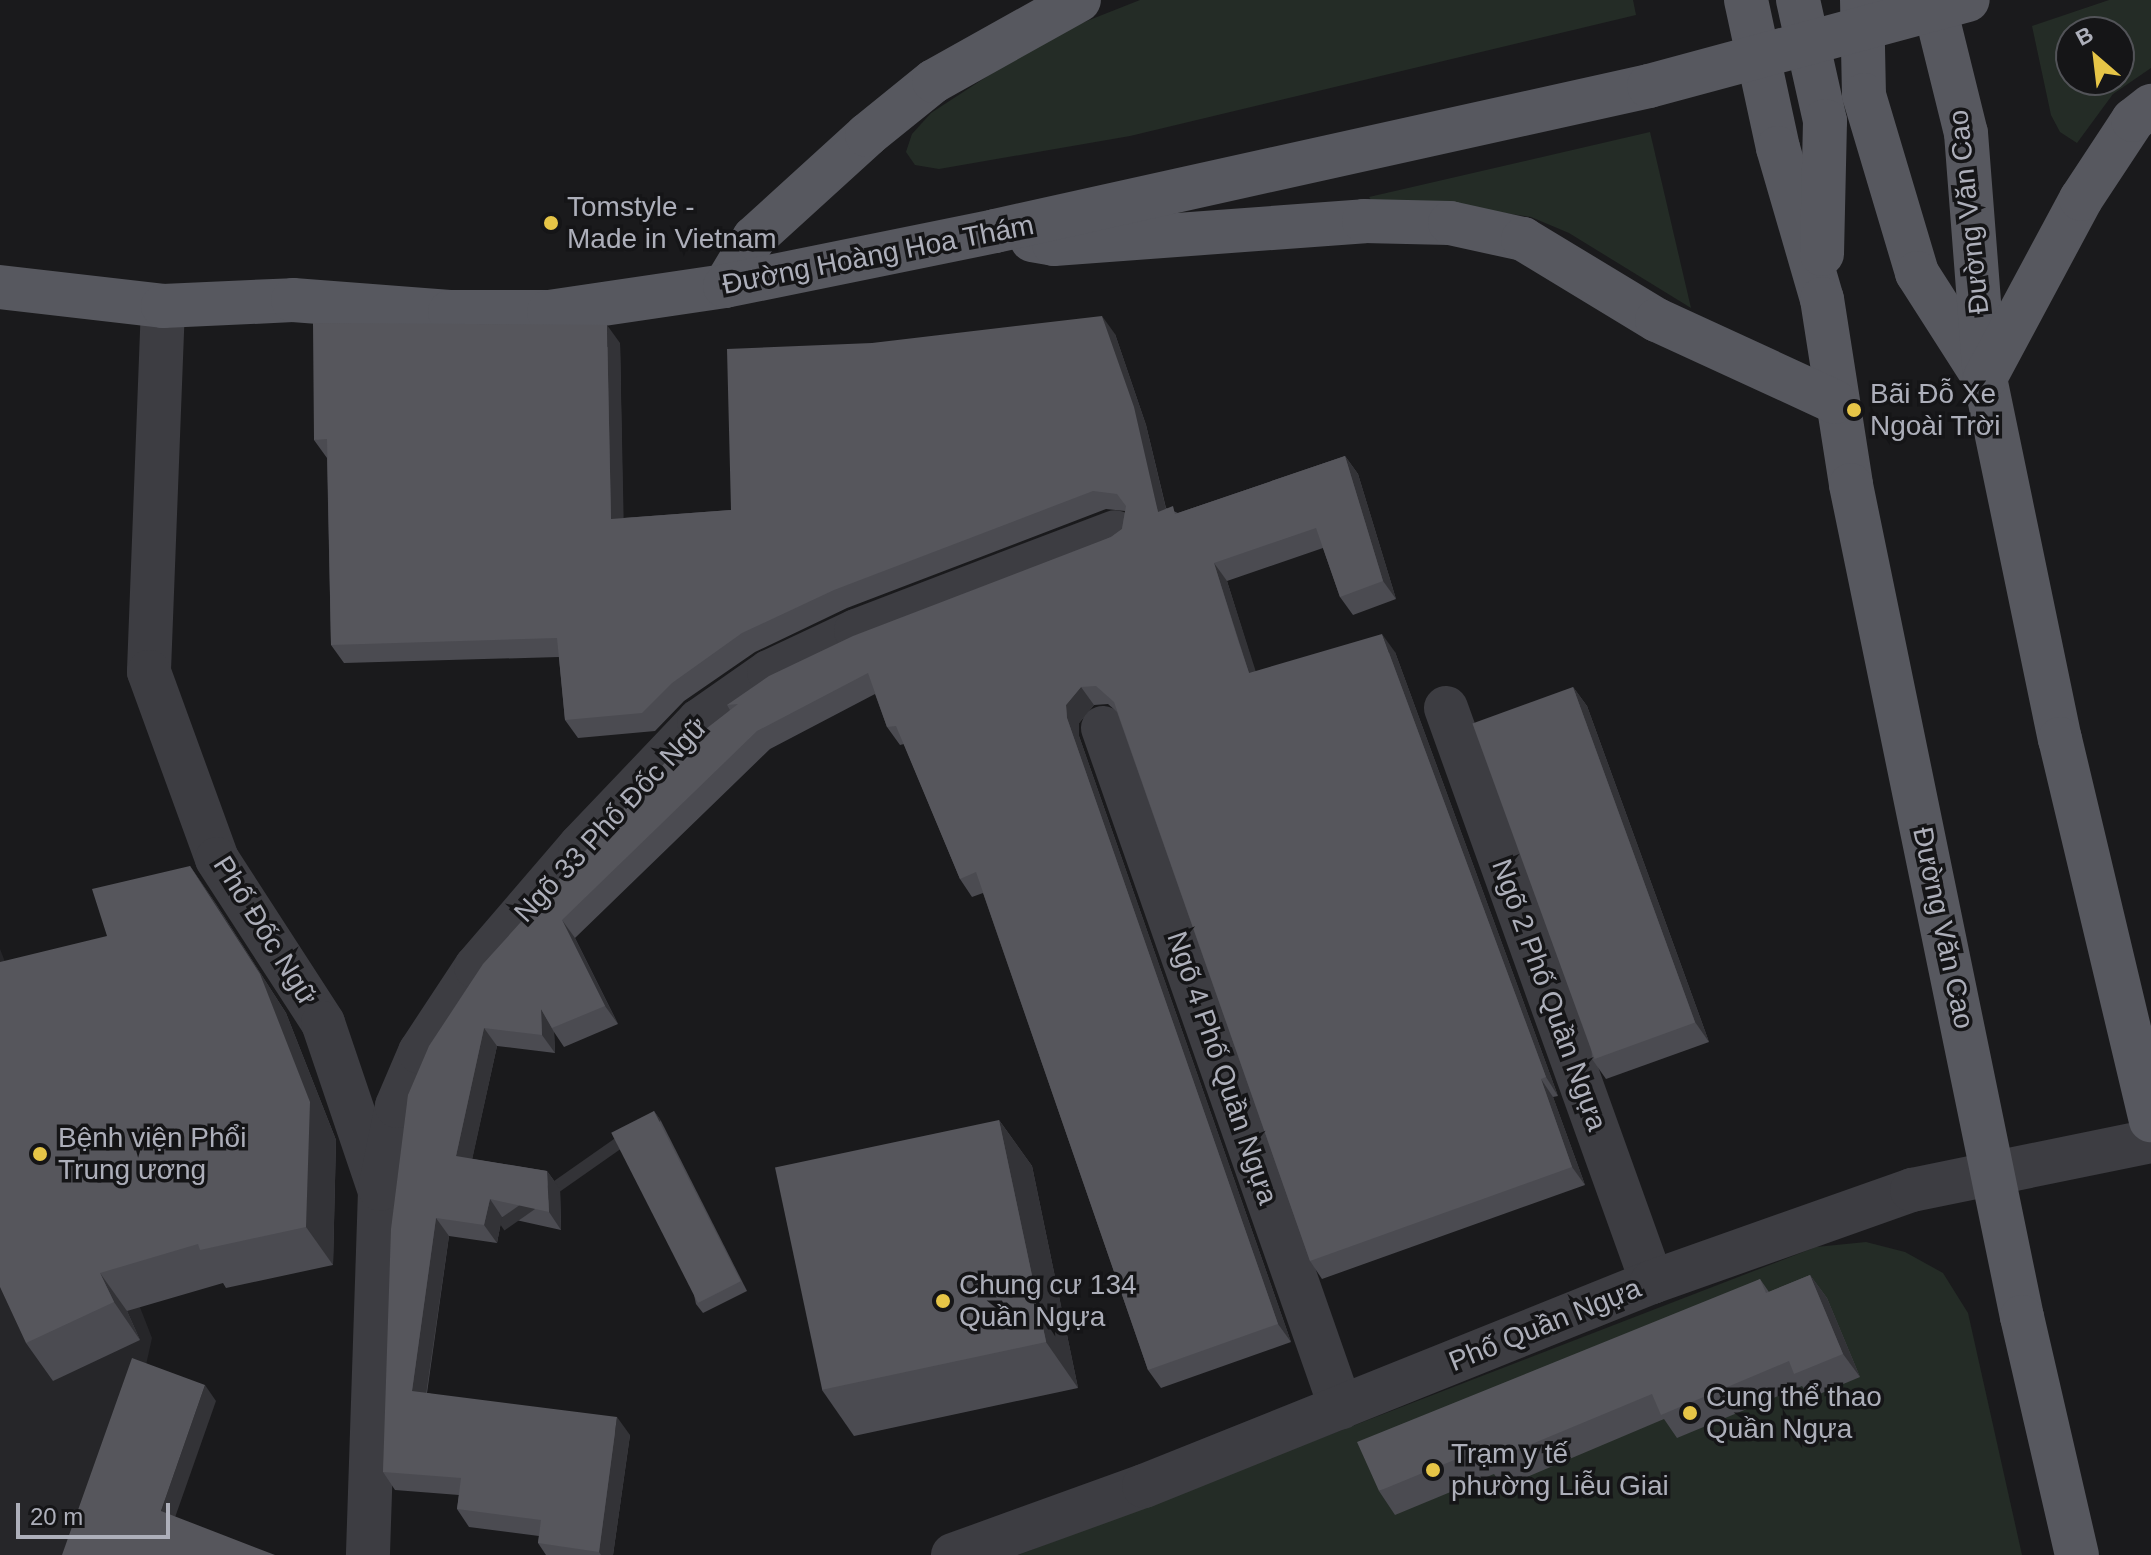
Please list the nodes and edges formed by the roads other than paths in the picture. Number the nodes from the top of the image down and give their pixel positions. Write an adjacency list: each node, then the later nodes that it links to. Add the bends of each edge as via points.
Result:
1 (1079, 0): 9 (main road, via 934,81 889,117 754,238)
2 (1746, 0): 11 (main road, Đường Văn Cao, via 1778,148)
3 (1798, 0): 11 (main road, Đường Văn Cao, via 1825,121)
4 (1862, 0): 13 (main road, Đường Văn Cao, via 1864,95 1917,273)
5 (1933, 0): 13 (main road, Đường Văn Cao, via 1966,133)
6 (1968, 0): 8 (main road, Đường Hoàng Hoa Thám, bridge, via 1649,86)
7 (2151, 106): 13 (main road, via 2133,120 2081,199)
8 (995, 231): 9 (main road, Đường Hoàng Hoa Thám); 14 (main road, via 1054,244 1364,221 1450,223 1523,239 1657,320)
9 (725, 286): 12 (main road, Đường Hoàng Hoa Thám, via 549,312 450,312 293,300)
10 (0, 287): 12 (main road, Đường Hoàng Hoa Thám)
11 (1822, 299): 14 (main road, Đường Văn Cao)
12 (163, 306): 21 (street, Phố Đốc Ngữ, via 149,672 217,859 323,1023)
13 (1985, 378): 18 (main road, Đường Văn Cao, via 2060,739)
14 (1835, 402): 20 (main road, Đường Văn Cao)
15 (1115, 532): 21 (street, Ngõ 33 Phố Đốc Ngữ, via 856,631 769,672 699,721 580,846 476,967 420,1052 397,1106)
16 (1446, 708): 22 (street, Ngõ 2 Phố Quần Ngựa)
17 (1103, 728): 23 (street, Ngõ 4 Phố Quần Ngựa)
18 (2151, 1120)
19 (2151, 1141): 20 (street, Phố Quần Ngựa)
20 (1995, 1176): 22 (street, Phố Quần Ngựa, via 1912,1190); 26 (main road, Đường Văn Cao)
21 (380, 1191): 24 (street, Phố Đốc Ngữ)
22 (1652, 1282): 23 (street, Phố Quần Ngựa)
23 (1341, 1408): 25 (street, Phố Quần Ngựa)
24 (368, 1555)
25 (953, 1555)
26 (2077, 1555)

